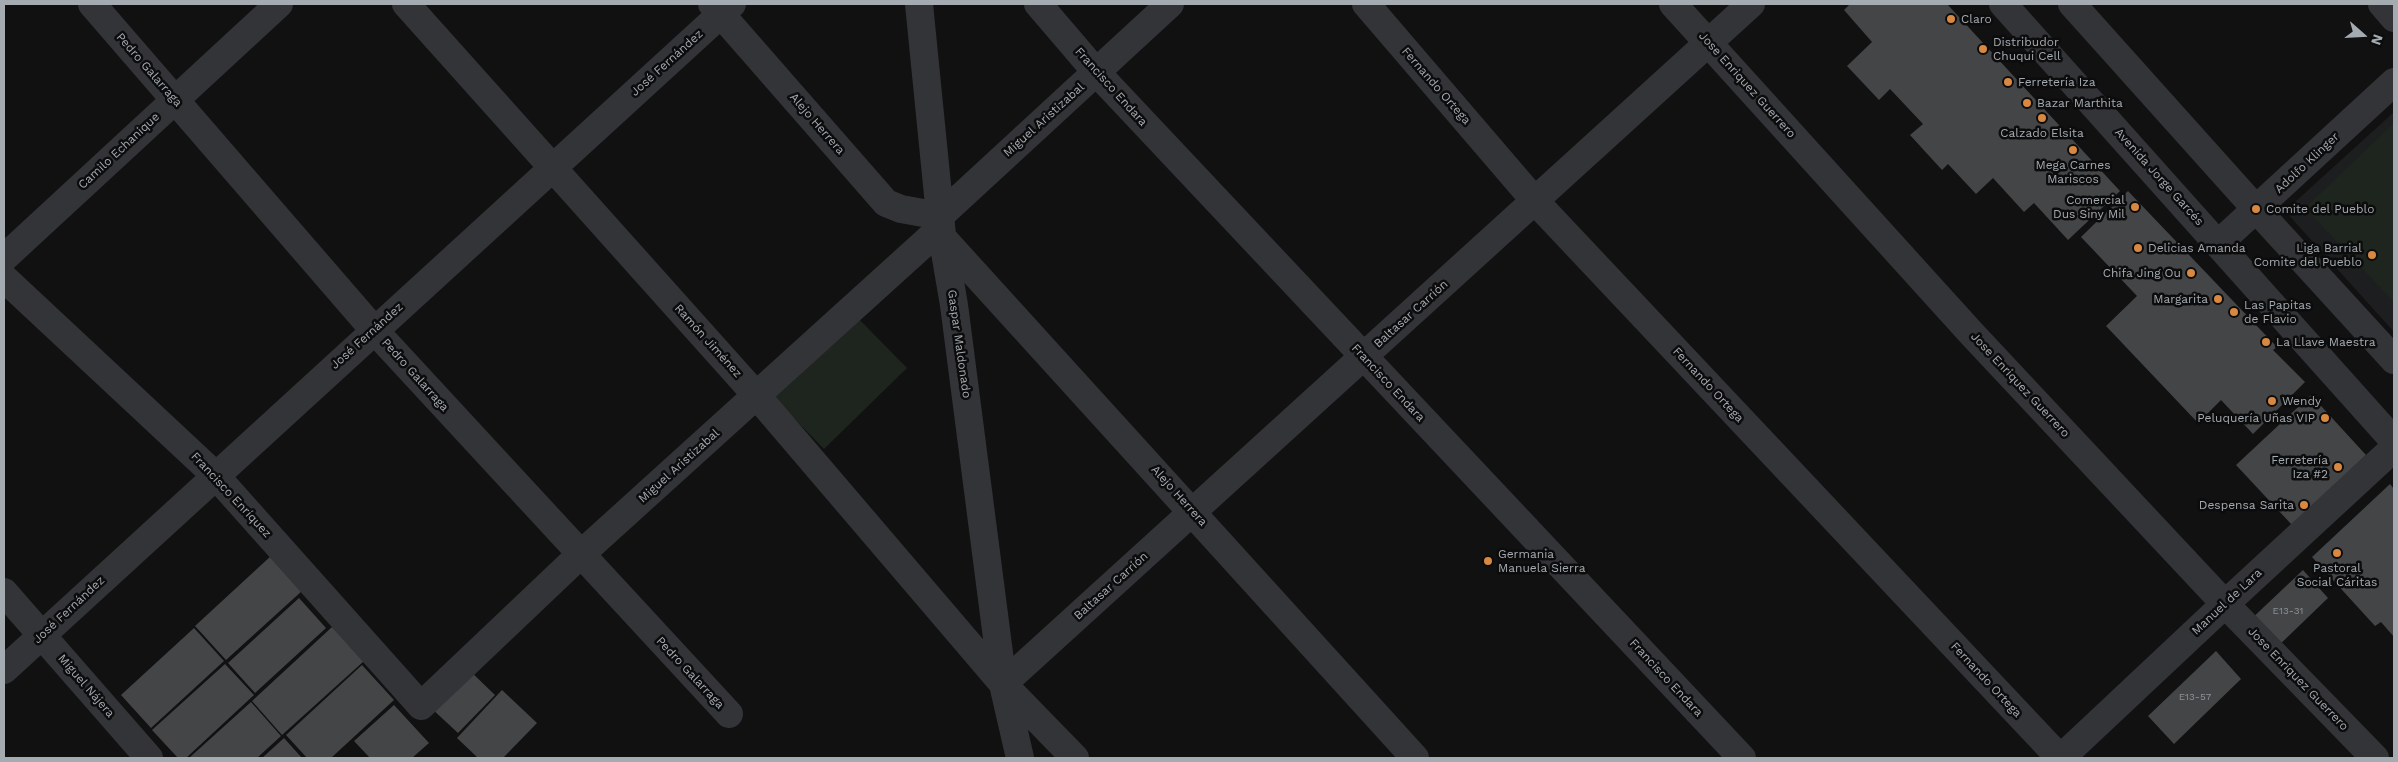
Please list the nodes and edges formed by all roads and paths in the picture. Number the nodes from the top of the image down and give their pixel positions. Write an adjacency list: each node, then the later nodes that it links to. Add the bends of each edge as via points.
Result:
1 (92, 4): 18 (street, Pedro Galarraga)
2 (279, 4): 18 (street, Camilo Echanique)
3 (406, 4): 19 (street, Ramón Jiménez)
4 (919, 4): 22 (street, Gaspar Maldonado)
5 (1038, 4): 16 (street, Francisco Endara)
6 (1170, 4): 16 (street, Miguel Aristizabal)
7 (1366, 4): 20 (street, Fernando Ortega)
8 (1673, 4): 15 (street, Jose Enriquez Guerrero)
9 (1751, 4): 15 (street, Baltasar Carrión)
10 (2003, 4): 23 (street, Avenida Jorge Garcés)
11 (2072, 4): 21 (street)
12 (2382, 4): 14 (street)
13 (722, 7): 19 (street, José Fernández); 22 (street, Alejo Herrera, via 886,203)
14 (2394, 18)
15 (1709, 42): 20 (street, Baltasar Carrión); 36 (street, Jose Enriquez Guerrero, via 1972,334)
16 (1097, 73): 22 (street, Miguel Aristizabal); 27 (street, Francisco Endara)
17 (2394, 82): 21 (street, Adolfo Klinger)
18 (175, 99): 24 (street, Camilo Echanique); 26 (street, Pedro Galarraga)
19 (552, 168): 26 (street, José Fernández); 29 (street, Ramón Jiménez)
20 (1535, 201): 27 (street, Baltasar Carrión); 47 (street, Fernando Ortega)
21 (2256, 210): 23 (street, Adolfo Klinger); 28 (street)
22 (941, 225): 29 (street, Miguel Aristizabal, via 936,234); 33 (street, Alejo Herrera); 39 (street, Gaspar Maldonado)
23 (2219, 243): 30 (street, Avenida Jorge Garcés)
24 (4, 258)
25 (4, 278): 32 (street, Francisco Enríquez)
26 (374, 330): 32 (street, José Fernández); 34 (street, Pedro Galarraga)
27 (1363, 357): 33 (street, Baltasar Carrión); 46 (street, Francisco Endara)
28 (2394, 360)
29 (757, 396): 34 (street, Miguel Aristizabal); 39 (street, Ramón Jiménez)
30 (2394, 441)
31 (2394, 448): 36 (street, Manuel de Lara)
32 (215, 475): 37 (street, José Fernández); 40 (street, Francisco Enríquez)
33 (1193, 512): 39 (street, Baltasar Carrión); 45 (street, Alejo Herrera)
34 (580, 555): 40 (street, Miguel Aristizabal); 41 (street, Pedro Galarraga)
35 (4, 592): 37 (street, Miguel Nájera)
36 (2225, 604): 47 (street, Manuel de Lara); 48 (street, Jose Enriquez Guerrero)
37 (42, 635): 38 (street, José Fernández); 42 (street, Miguel Nájera)
38 (4, 670)
39 (1003, 684): 43 (street, Gaspar Maldonado); 44 (street, Ramón Jiménez)
40 (421, 706)
41 (729, 714)
42 (149, 758)
43 (1020, 758)
44 (1075, 758)
45 (1415, 758)
46 (1742, 758)
47 (2061, 758)
48 (2375, 758)

